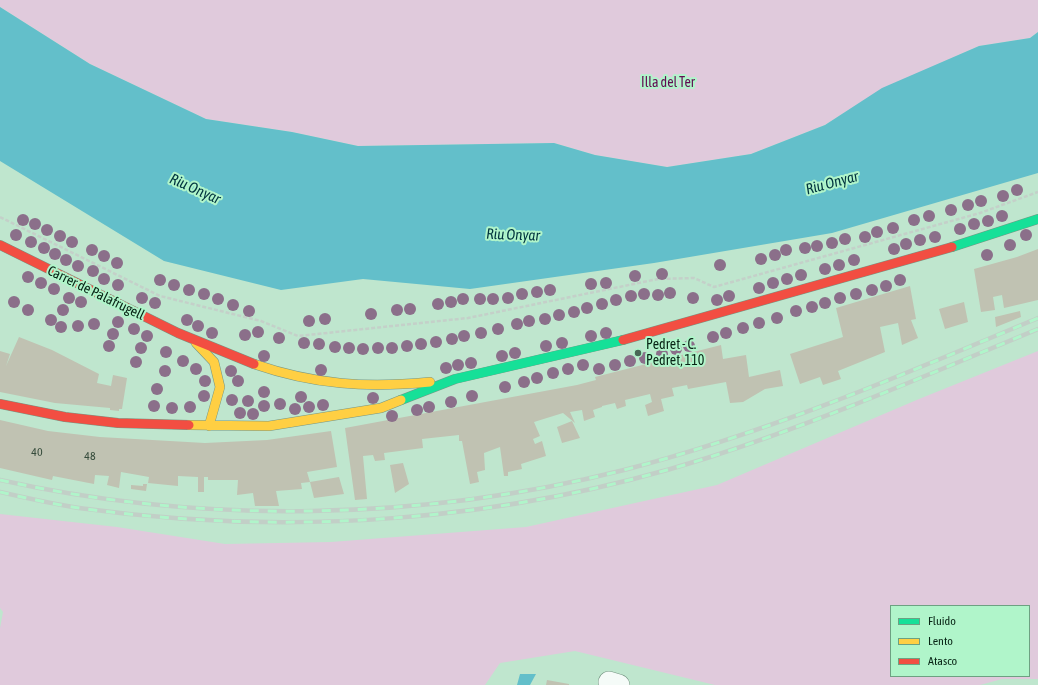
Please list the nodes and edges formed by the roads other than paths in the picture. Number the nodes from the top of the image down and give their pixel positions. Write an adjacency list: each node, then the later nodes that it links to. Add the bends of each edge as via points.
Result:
1 (1038, 219): 4 (street, via 975,240 608,344)
2 (0, 245): 3 (street, Carrer de Palafrugell)
3 (193, 340): 4 (street, Carrer de Palafrugell, via 264,367 320,382 394,386); 6 (street, Carrer de Palafrugell, via 214,362 220,387)
4 (455, 379): 6 (street, via 381,408 269,426)
5 (0, 404): 6 (street, via 103,422)
6 (209, 426)

